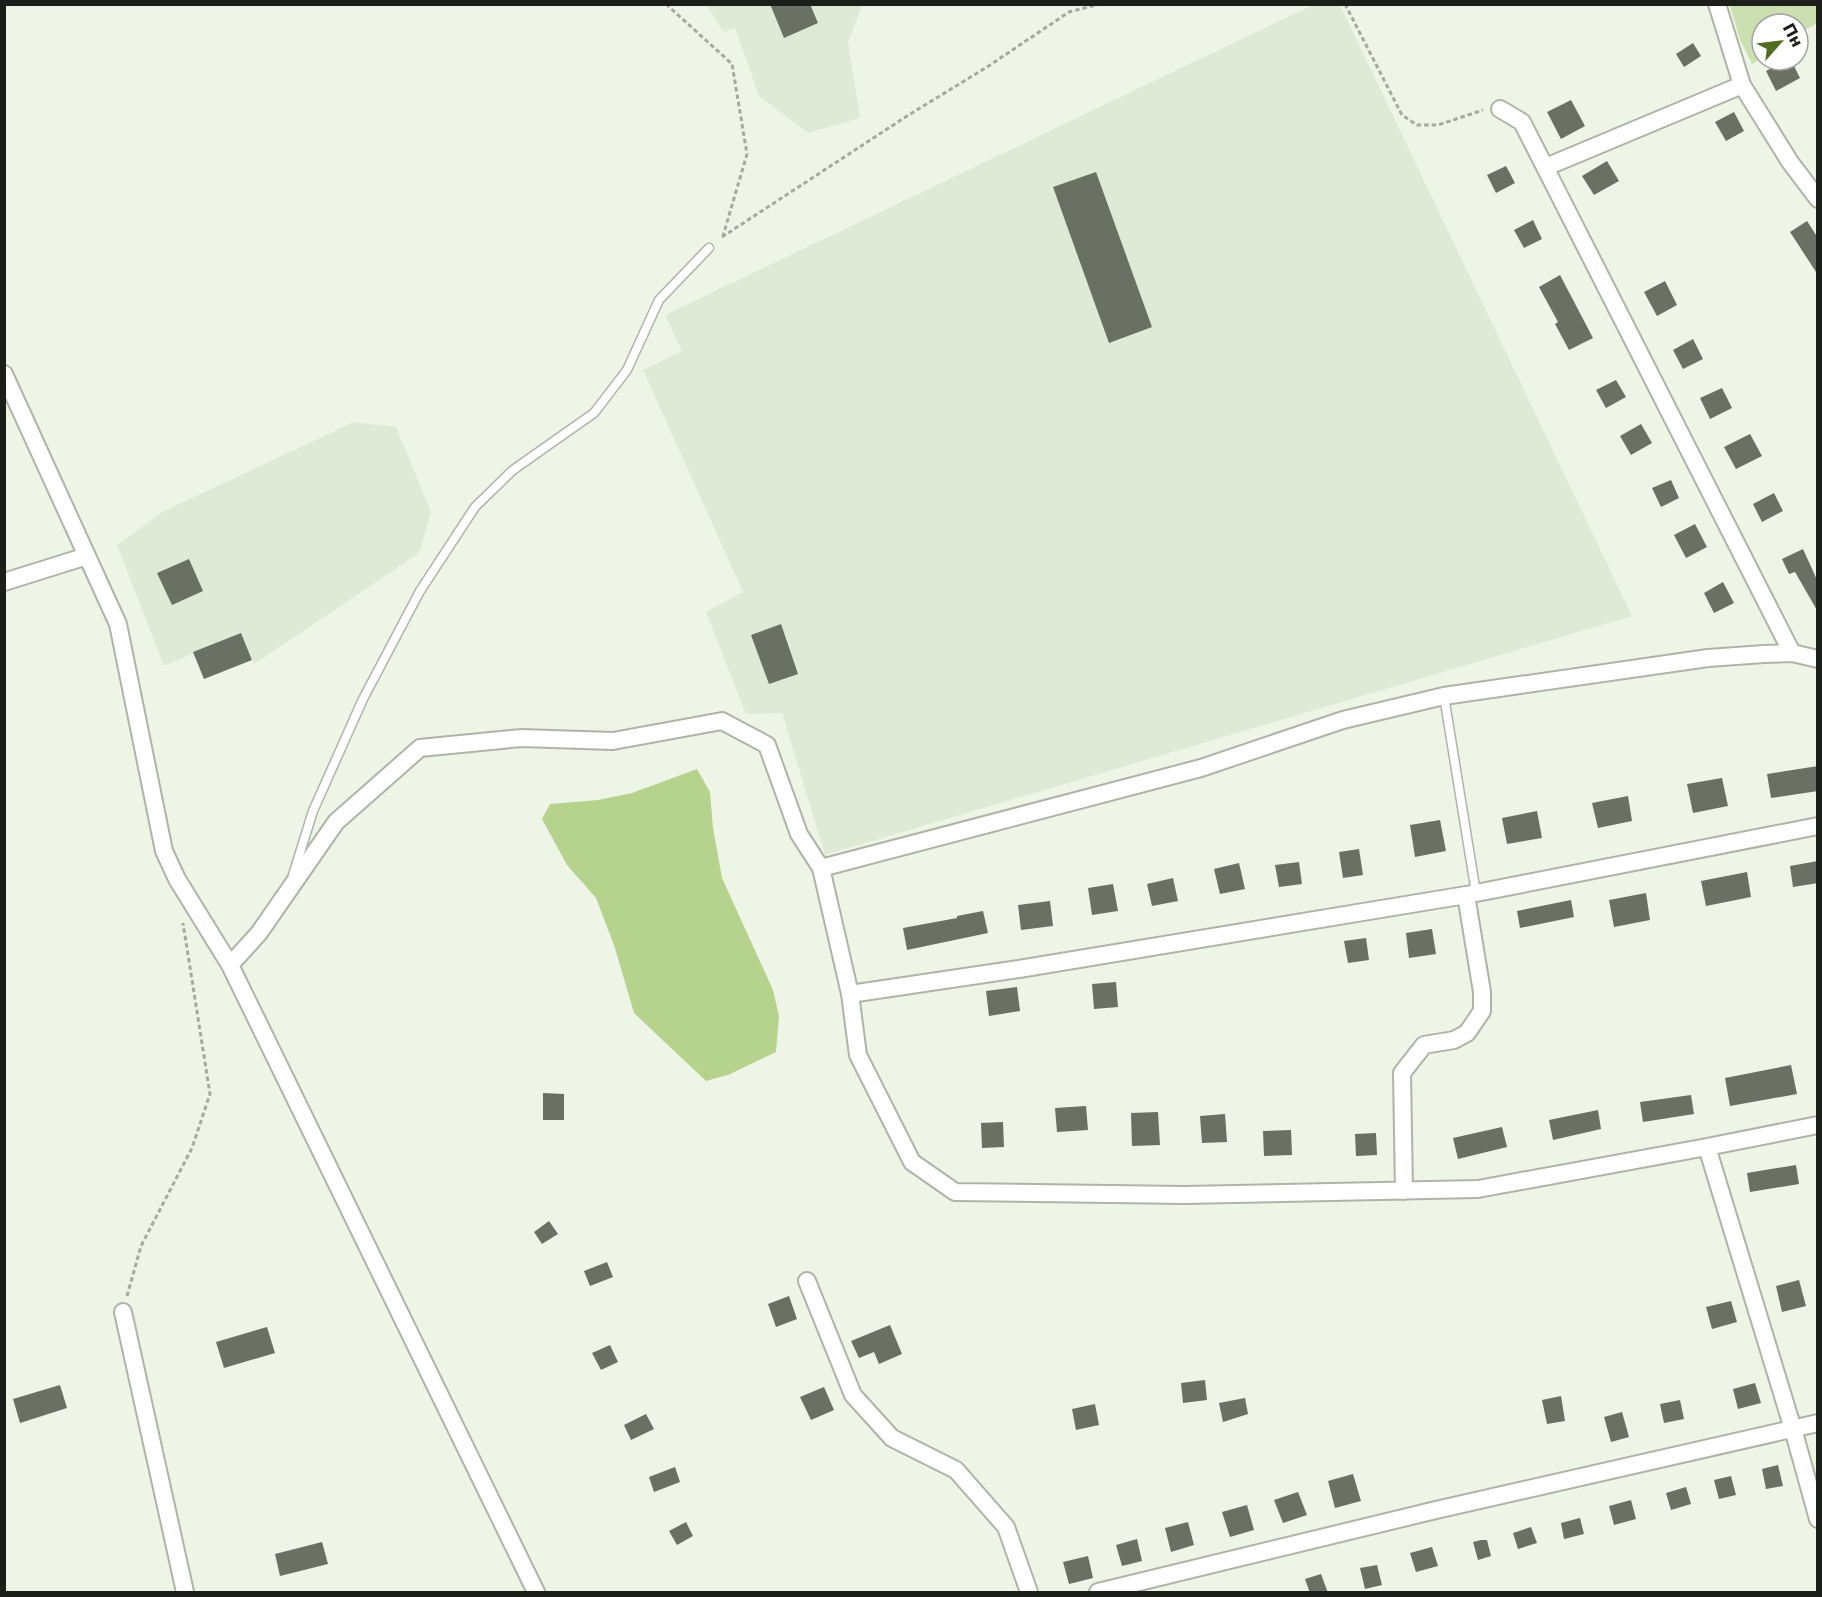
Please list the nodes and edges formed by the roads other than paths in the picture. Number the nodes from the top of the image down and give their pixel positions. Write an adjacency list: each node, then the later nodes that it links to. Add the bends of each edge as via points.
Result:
1 (1717, 4): 2 (street)
2 (1742, 85): 4 (street); 5 (street)
3 (1500, 109): 4 (street, via 1522,122)
4 (1546, 167): 10 (street)
5 (1818, 199)
6 (709, 248): 15 (lane, via 660,300 627,370 594,413 513,470 475,507 420,591 363,699 313,811)
7 (4, 374): 8 (street)
8 (87, 556): 9 (street); 17 (street, via 118,624 164,851)
9 (4, 582)
10 (1792, 653): 11 (street); 12 (street, via 1708,658)
11 (1818, 659)
12 (1444, 696): 14 (street, via 1343,720 1201,768); 16 (lane)
13 (1818, 826): 16 (street)
14 (821, 868): 15 (street, via 799,834 767,745 722,722 613,741 520,738 420,748 336,822); 18 (street)
15 (288, 892): 17 (street)
16 (1471, 894): 18 (street); 21 (street, via 1482,1011 1467,1033 1424,1046 1402,1072)
17 (230, 965): 28 (street)
18 (850, 994): 21 (street, via 858,1055 912,1162 955,1192 1185,1196)
19 (1818, 1125): 20 (street)
20 (1707, 1147): 21 (street, via 1478,1189); 25 (street)
21 (1404, 1191)
22 (807, 1281): 29 (street, via 853,1395 892,1438 956,1470 1006,1527)
23 (123, 1312): 27 (street)
24 (1818, 1423): 25 (street)
25 (1793, 1429): 26 (street); 30 (street, via 1436,1510)
26 (1818, 1519)
27 (185, 1593)
28 (536, 1593)
29 (1029, 1593)
30 (1098, 1593)

